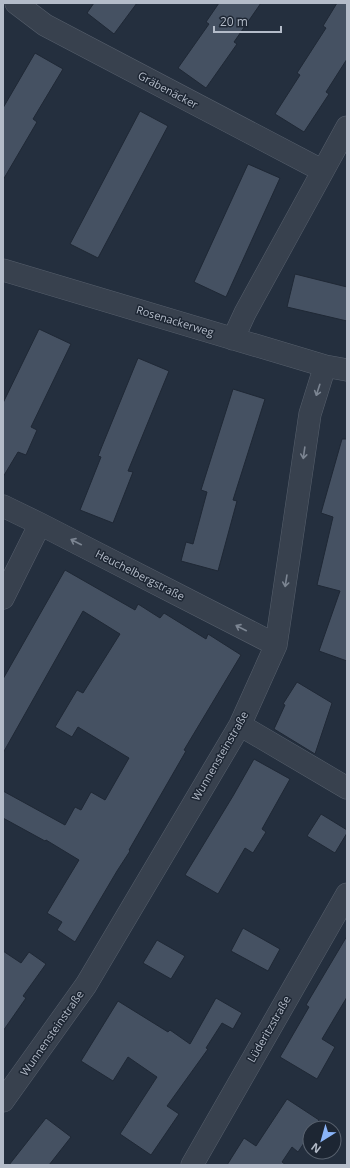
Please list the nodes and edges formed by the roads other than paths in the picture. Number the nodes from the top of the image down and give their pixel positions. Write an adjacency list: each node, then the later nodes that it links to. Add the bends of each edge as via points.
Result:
1 (16, 3): 3 (street, Gräbenäcker, via 45,25)
2 (347, 127): 3 (street)
3 (323, 171): 5 (street)
4 (3, 270): 5 (street, Rosenackerweg)
5 (233, 339): 6 (street, Rosenackerweg)
6 (326, 366): 7 (street, Rosenackerweg); 11 (street, Wunnensteinstraße, one-way to 11, via 310,414)
7 (347, 370)
8 (3, 506): 9 (street, Heuchelbergstraße)
9 (40, 524): 10 (street); 11 (street, Heuchelbergstraße, one-way to 9)
10 (3, 598)
11 (276, 646): 12 (street, Wunnensteinstraße)
12 (240, 725): 13 (street); 15 (street, Wunnensteinstraße, via 86,985)
13 (347, 788)
14 (347, 894): 16 (street, Lüderitzstraße)
15 (3, 1102)
16 (192, 1165)

